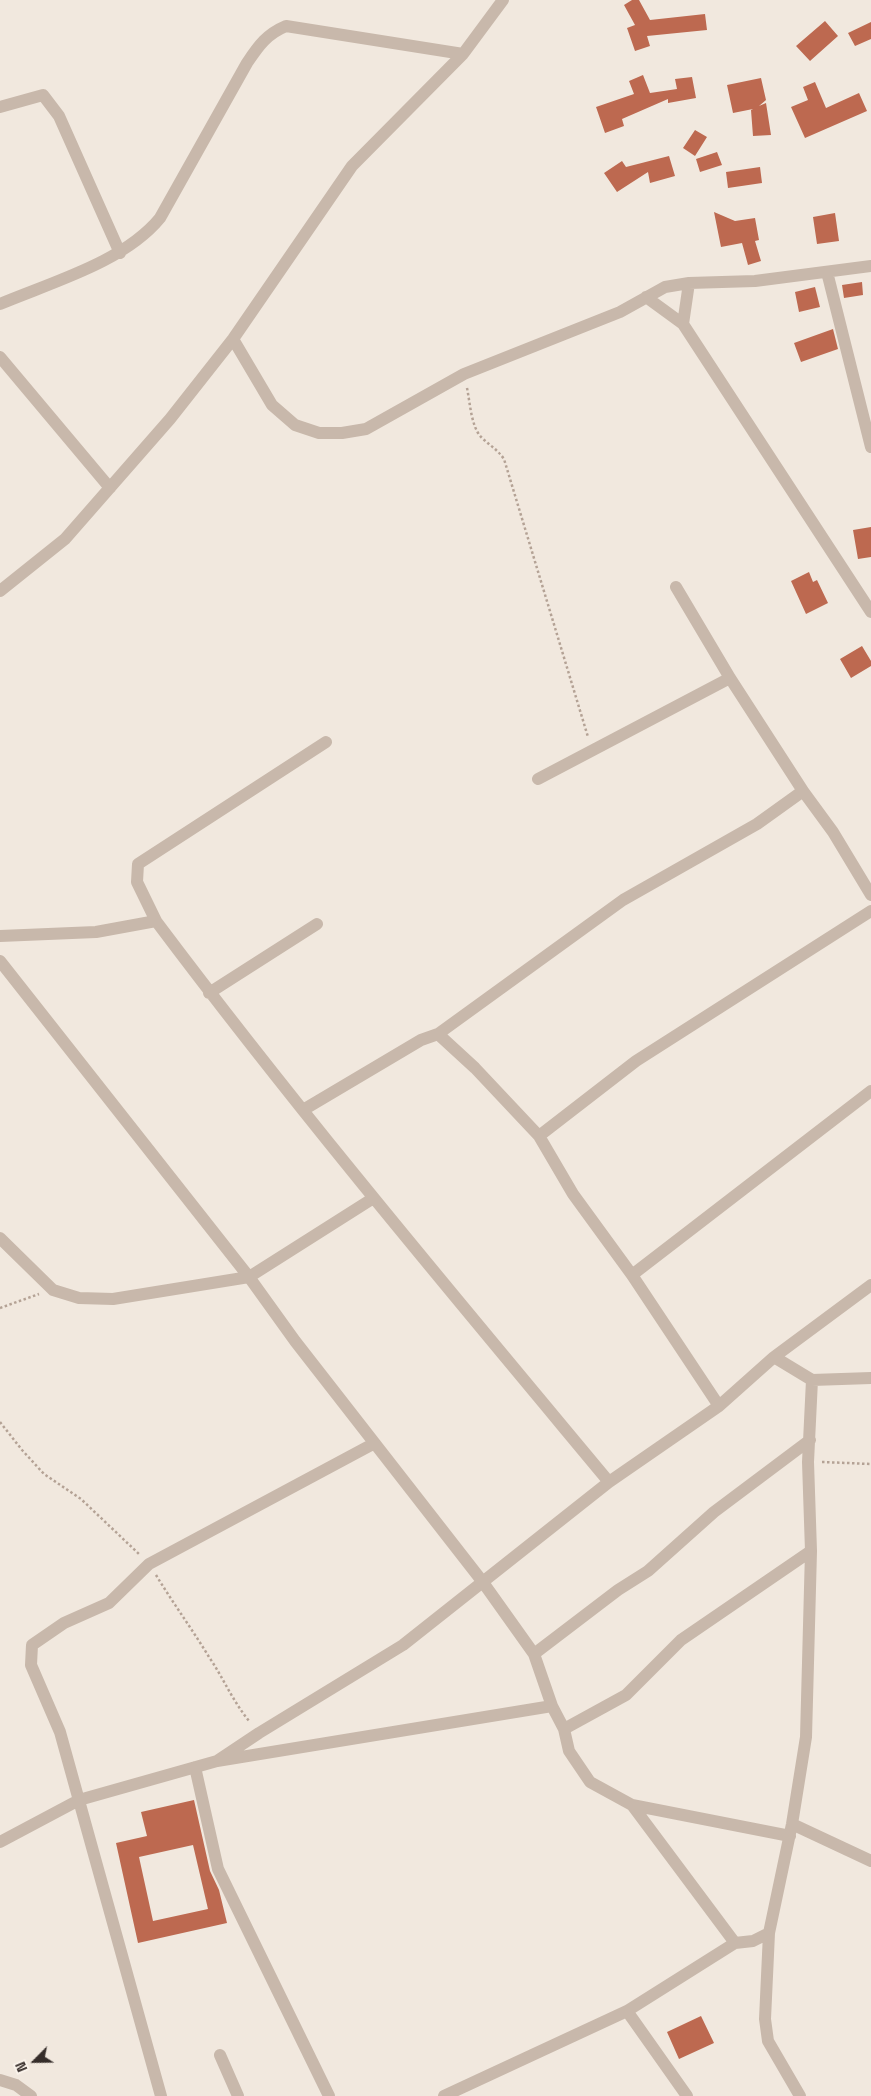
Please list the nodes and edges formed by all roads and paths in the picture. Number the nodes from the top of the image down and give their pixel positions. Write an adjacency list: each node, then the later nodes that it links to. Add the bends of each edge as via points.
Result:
1 (503, 0): 2 (street)
2 (463, 54): 4 (street, via 286,26 273,31 262,40 247,63 160,218 149,232); 11 (street, via 352,166)
3 (0, 107): 4 (street, via 42,94 59,116)
4 (120, 253): 9 (street)
5 (871, 266): 6 (street)
6 (827, 272): 7 (street, via 755,281); 14 (street)
7 (689, 283): 8 (street, via 664,287); 10 (street)
8 (646, 297): 10 (street); 13 (street, via 620,312)
9 (0, 304)
10 (683, 324): 18 (street)
11 (233, 339): 13 (street, via 272,405 295,425 319,433 366,429); 15 (street)
12 (0, 357): 15 (street)
13 (464, 374): 21 (path, via 475,426 480,436 504,459)
14 (871, 447)
15 (110, 488): 17 (street, via 65,539)
16 (676, 587): 19 (street)
17 (0, 591)
18 (871, 612)
19 (730, 678): 21 (street); 23 (street)
20 (326, 742): 26 (street, via 138,864 136,882)
21 (592, 750): 22 (street)
22 (538, 778)
23 (804, 791): 24 (street); 31 (street, via 757,824 623,900)
24 (871, 895)
25 (871, 911): 34 (street, via 636,1061)
26 (156, 921): 28 (street, via 96,932); 30 (street)
27 (317, 924): 30 (street)
28 (0, 936)
29 (0, 961): 38 (street)
30 (209, 993): 33 (street)
31 (438, 1034): 33 (street, via 420,1040); 34 (street, via 475,1068)
32 (871, 1092): 37 (street)
33 (303, 1110): 35 (street)
34 (538, 1136): 37 (street, via 573,1194)
35 (372, 1199): 38 (street); 51 (street)
36 (0, 1238): 40 (street)
37 (632, 1275): 45 (street)
38 (249, 1277): 40 (street, via 113,1299 79,1298); 48 (street)
39 (871, 1285): 42 (street)
40 (53, 1290): 41 (path)
41 (0, 1308)
42 (774, 1357): 44 (street); 45 (street)
43 (871, 1378): 44 (street)
44 (812, 1380): 47 (street)
45 (719, 1406): 51 (street)
46 (0, 1422): 53 (path, via 44,1474 81,1499)
47 (810, 1440): 49 (street); 55 (street, via 714,1512 648,1571)
48 (373, 1444): 53 (street); 54 (street)
49 (808, 1462): 50 (path); 52 (street)
50 (871, 1464)
51 (610, 1482): 54 (street)
52 (811, 1551): 57 (street, via 681,1640 626,1695); 63 (street, via 806,1737)
53 (150, 1564): 58 (path, via 210,1658 235,1704); 61 (street, via 110,1603 64,1622 32,1645 31,1665 60,1732)
54 (482, 1581): 55 (street); 58 (street, via 403,1645)
55 (534, 1654): 56 (street)
56 (552, 1706): 57 (street); 59 (street)
57 (564, 1729): 62 (street, via 569,1751 590,1782)
58 (259, 1733): 59 (street)
59 (217, 1761): 60 (street)
60 (195, 1767): 61 (street); 74 (street, via 218,1869)
61 (79, 1800): 64 (street); 72 (street)
62 (632, 1805): 63 (street); 67 (street)
63 (791, 1830): 65 (street); 66 (street)
64 (0, 1842)
65 (871, 1861)
66 (769, 1933): 67 (street, via 753,1941); 77 (street, via 765,2018 768,2041)
67 (735, 1943): 68 (street)
68 (627, 2011): 75 (street); 76 (street)
69 (220, 2055): 73 (street)
70 (0, 2080): 71 (street, via 16,2085)
71 (31, 2096)
72 (160, 2096)
73 (238, 2096)
74 (329, 2096)
75 (444, 2096)
76 (687, 2096)
77 (800, 2096)

